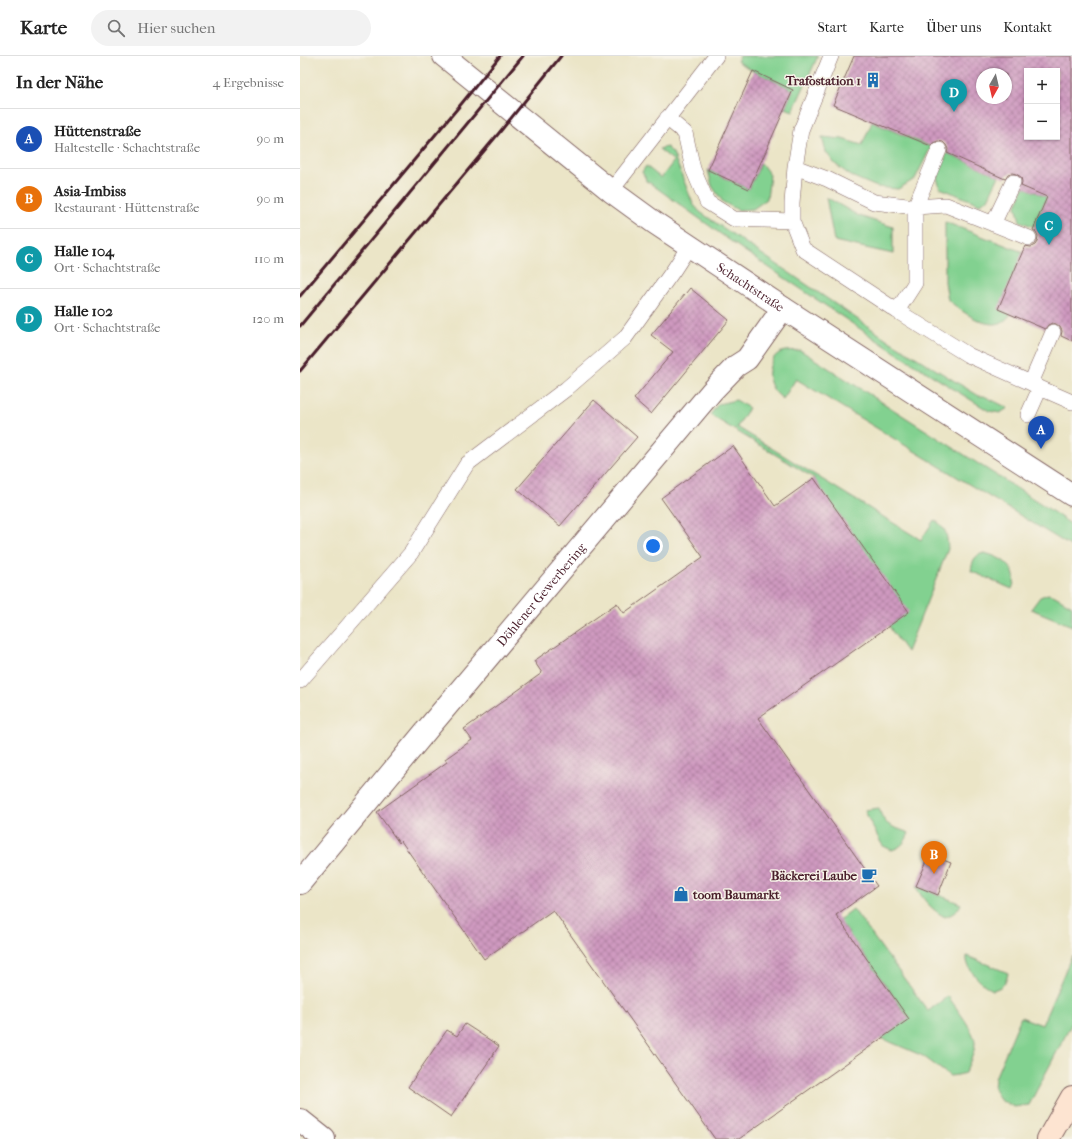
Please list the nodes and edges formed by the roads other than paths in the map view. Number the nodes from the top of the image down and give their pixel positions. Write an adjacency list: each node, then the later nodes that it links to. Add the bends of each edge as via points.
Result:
1 (444, 56): 8 (street, Schachtstraße)
2 (716, 56): 4 (lane)
3 (831, 56): 6 (lane, via 801,130)
4 (667, 118): 8 (lane); 10 (lane, via 685,133 693,168 707,202 734,219)
5 (939, 150): 9 (lane)
6 (795, 167): 9 (lane, via 874,202); 10 (lane)
7 (1013, 182): 11 (lane)
8 (611, 191): 13 (street, Schachtstraße)
9 (915, 206): 11 (lane, via 946,205); 15 (lane, via 915,283)
10 (792, 221): 15 (lane, via 803,249)
11 (994, 224): 12 (lane)
12 (1029, 238)
13 (690, 245): 14 (street, Schachtstraße); 21 (lane, via 625,338 566,389 467,464 411,553)
14 (783, 308): 20 (street, Schachtstraße); 22 (street, Döhlener Gewerbering, via 747,359 736,366 712,391)
15 (897, 311): 17 (lane, via 968,356)
16 (1053, 332): 17 (lane)
17 (1036, 386): 18 (lane); 19 (lane)
18 (1072, 402)
19 (1028, 415)
20 (1072, 495)
21 (300, 681)
22 (300, 884)
23 (1072, 1097): 26 (main road)
24 (300, 1120): 25 (street)
25 (324, 1139)
26 (1048, 1139)

